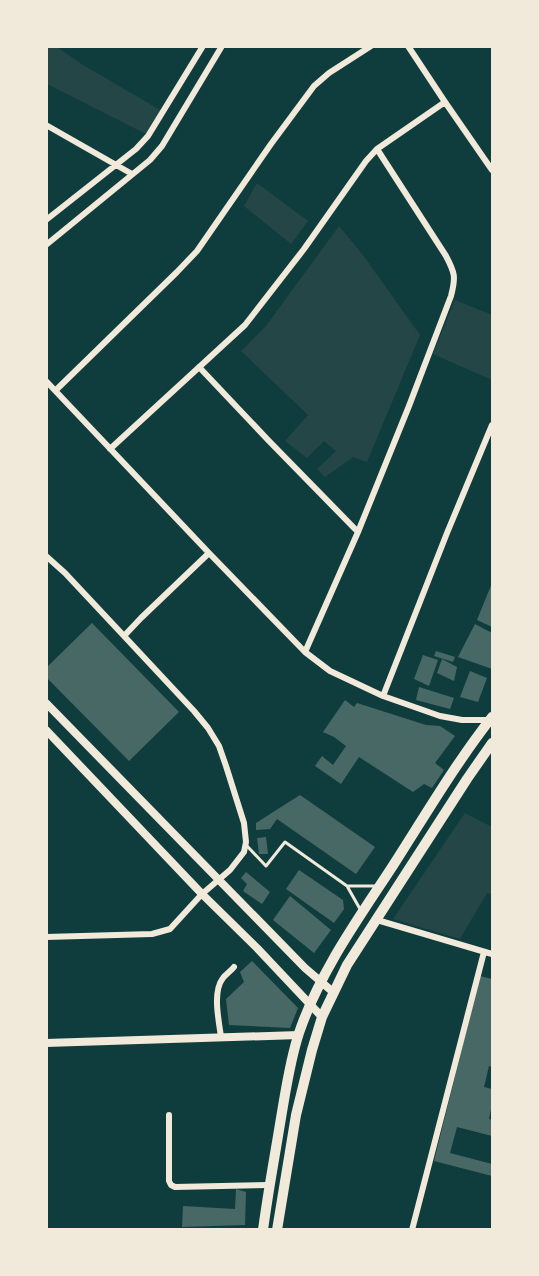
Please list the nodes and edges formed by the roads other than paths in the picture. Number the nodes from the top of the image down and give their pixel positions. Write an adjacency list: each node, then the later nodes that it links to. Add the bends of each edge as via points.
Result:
1 (202, 46): 8 (street, via 148,136)
2 (222, 46): 10 (street, via 162,146)
3 (371, 46): 15 (street, via 314,86 197,251)
4 (408, 46): 5 (street)
5 (445, 102): 7 (street); 9 (street)
6 (46, 125): 8 (street)
7 (377, 149): 13 (street, via 245,325); 18 (street, via 446,256 454,271 454,283)
8 (117, 165): 10 (street); 11 (street)
9 (492, 170)
10 (132, 174): 12 (street)
11 (46, 220)
12 (46, 244)
13 (199, 367): 17 (street); 18 (street)
14 (46, 381): 15 (street)
15 (56, 390): 17 (street)
16 (492, 425): 23 (street)
17 (111, 449): 19 (street)
18 (358, 531): 22 (street)
19 (209, 553): 21 (street); 22 (street)
20 (46, 556): 21 (street)
21 (124, 636): 28 (street, via 194,711 219,746 244,823)
22 (305, 652): 23 (street, via 330,671)
23 (383, 696): 25 (street, via 440,716)
24 (46, 703): 29 (street)
25 (491, 719): 31 (main road)
26 (46, 730): 32 (street)
27 (492, 743): 34 (main road)
28 (245, 844): 29 (street, via 239,860); 30 (lane, via 266,866 285,842)
29 (219, 881): 32 (street); 39 (street)
30 (347, 886): 31 (lane); 33 (lane)
31 (380, 886): 33 (main road)
32 (202, 894): 35 (street, via 170,929 162,932); 41 (street)
33 (362, 913): 39 (main road)
34 (377, 920): 36 (street); 40 (main road)
35 (46, 937)
36 (484, 952): 37 (street); 50 (street)
37 (492, 954)
38 (234, 967): 44 (street, via 222,979 217,993)
39 (321, 981): 40 (street); 41 (main road)
40 (333, 992): 42 (main road)
41 (310, 1004): 42 (street); 43 (main road)
42 (322, 1017): 49 (main road, via 296,1115)
43 (299, 1035): 44 (street); 47 (main road)
44 (221, 1037): 45 (street)
45 (46, 1043)
46 (169, 1115): 47 (street, via 171,1185)
47 (269, 1185): 48 (main road)
48 (263, 1230)
49 (277, 1230)
50 (412, 1230)

